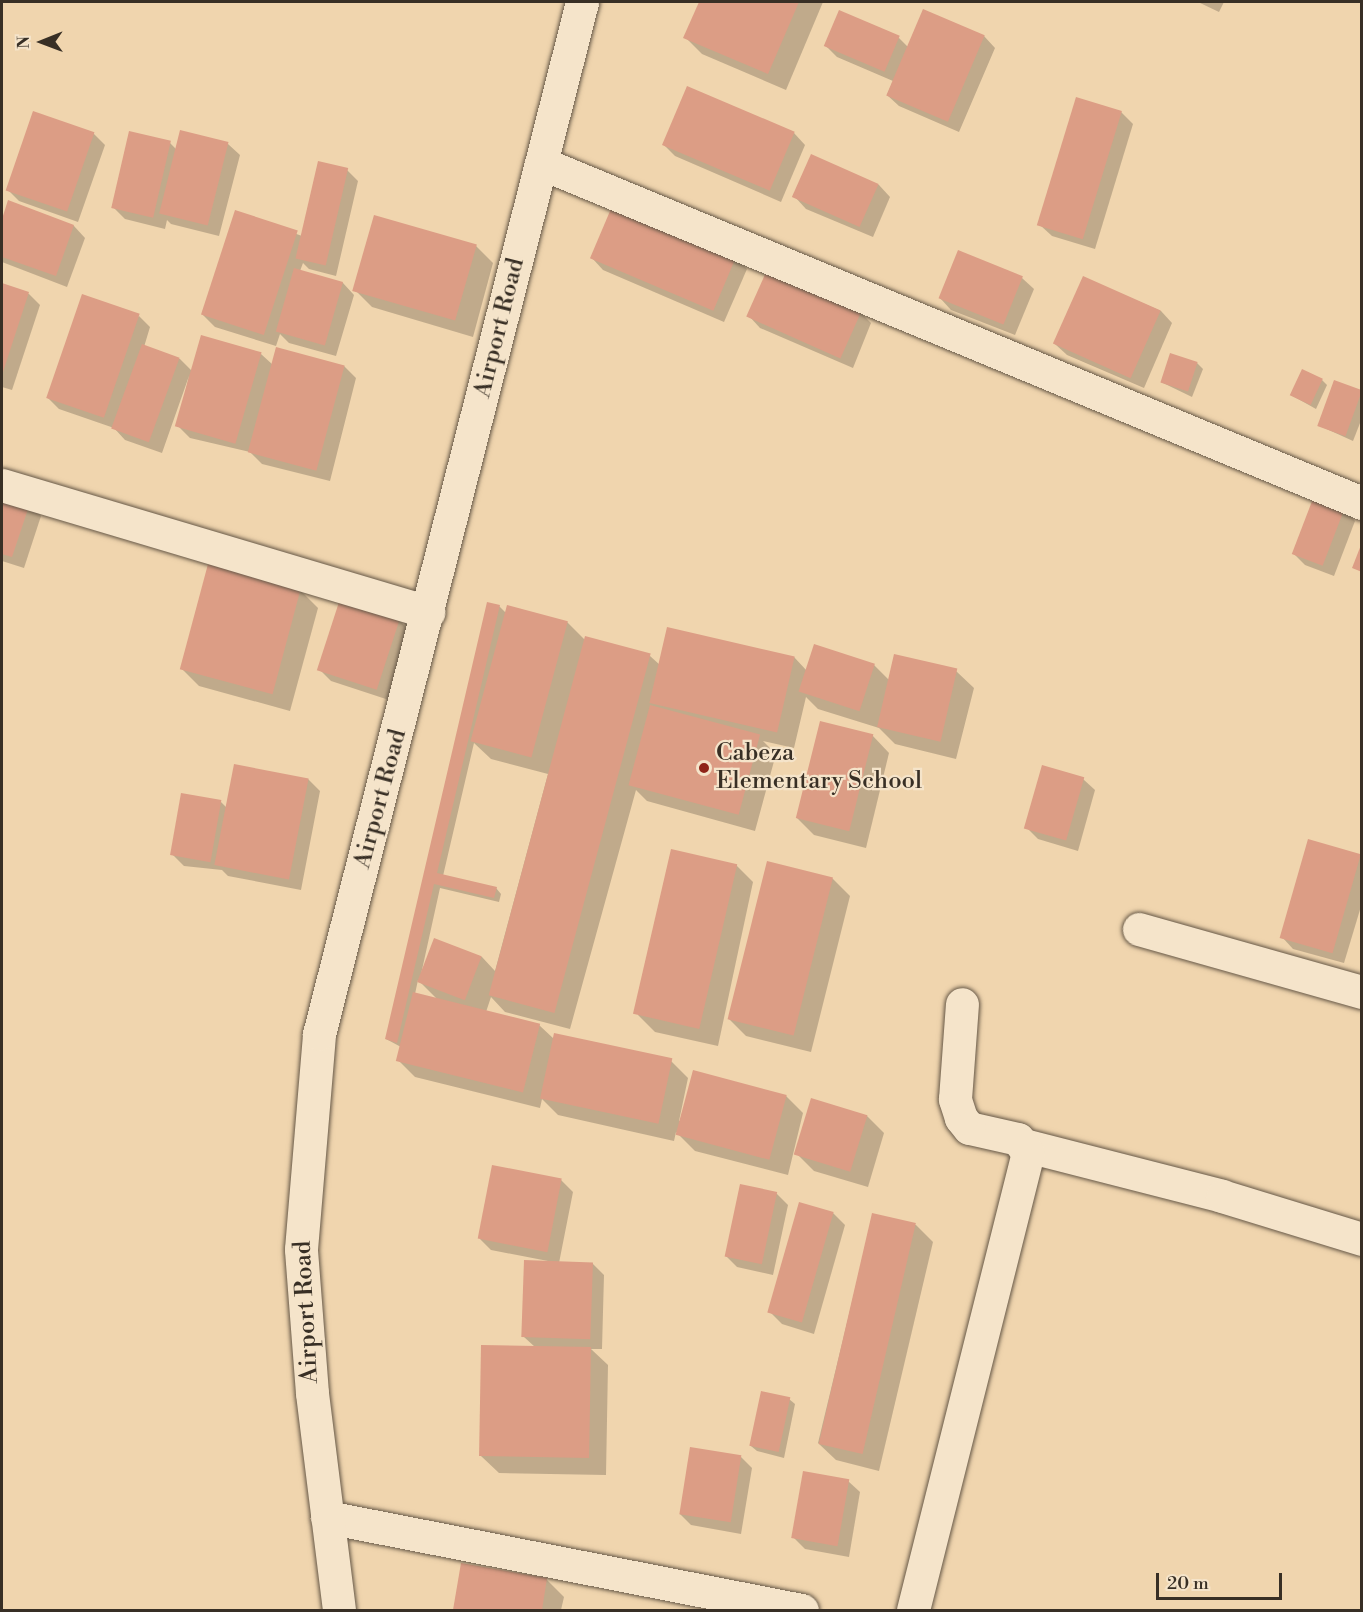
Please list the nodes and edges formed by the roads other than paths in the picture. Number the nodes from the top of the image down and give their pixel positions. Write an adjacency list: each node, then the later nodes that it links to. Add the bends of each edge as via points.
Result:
1 (582, 2): 2 (street, Airport Road)
2 (541, 163): 4 (street); 5 (street, Airport Road)
3 (2, 485): 5 (street)
4 (1362, 503)
5 (429, 612): 11 (street, Airport Road, via 319,1034 301,1249)
6 (1139, 929): 7 (street)
7 (1362, 992)
8 (962, 1004): 9 (street, via 955,1099 961,1118 969,1128 1018,1139)
9 (1023, 1145): 10 (street, via 1222,1196); 14 (street, via 1028,1153 1026,1168)
10 (1362, 1239)
11 (327, 1517): 12 (street, Airport Road); 13 (street)
12 (339, 1611)
13 (802, 1611)
14 (913, 1611)

